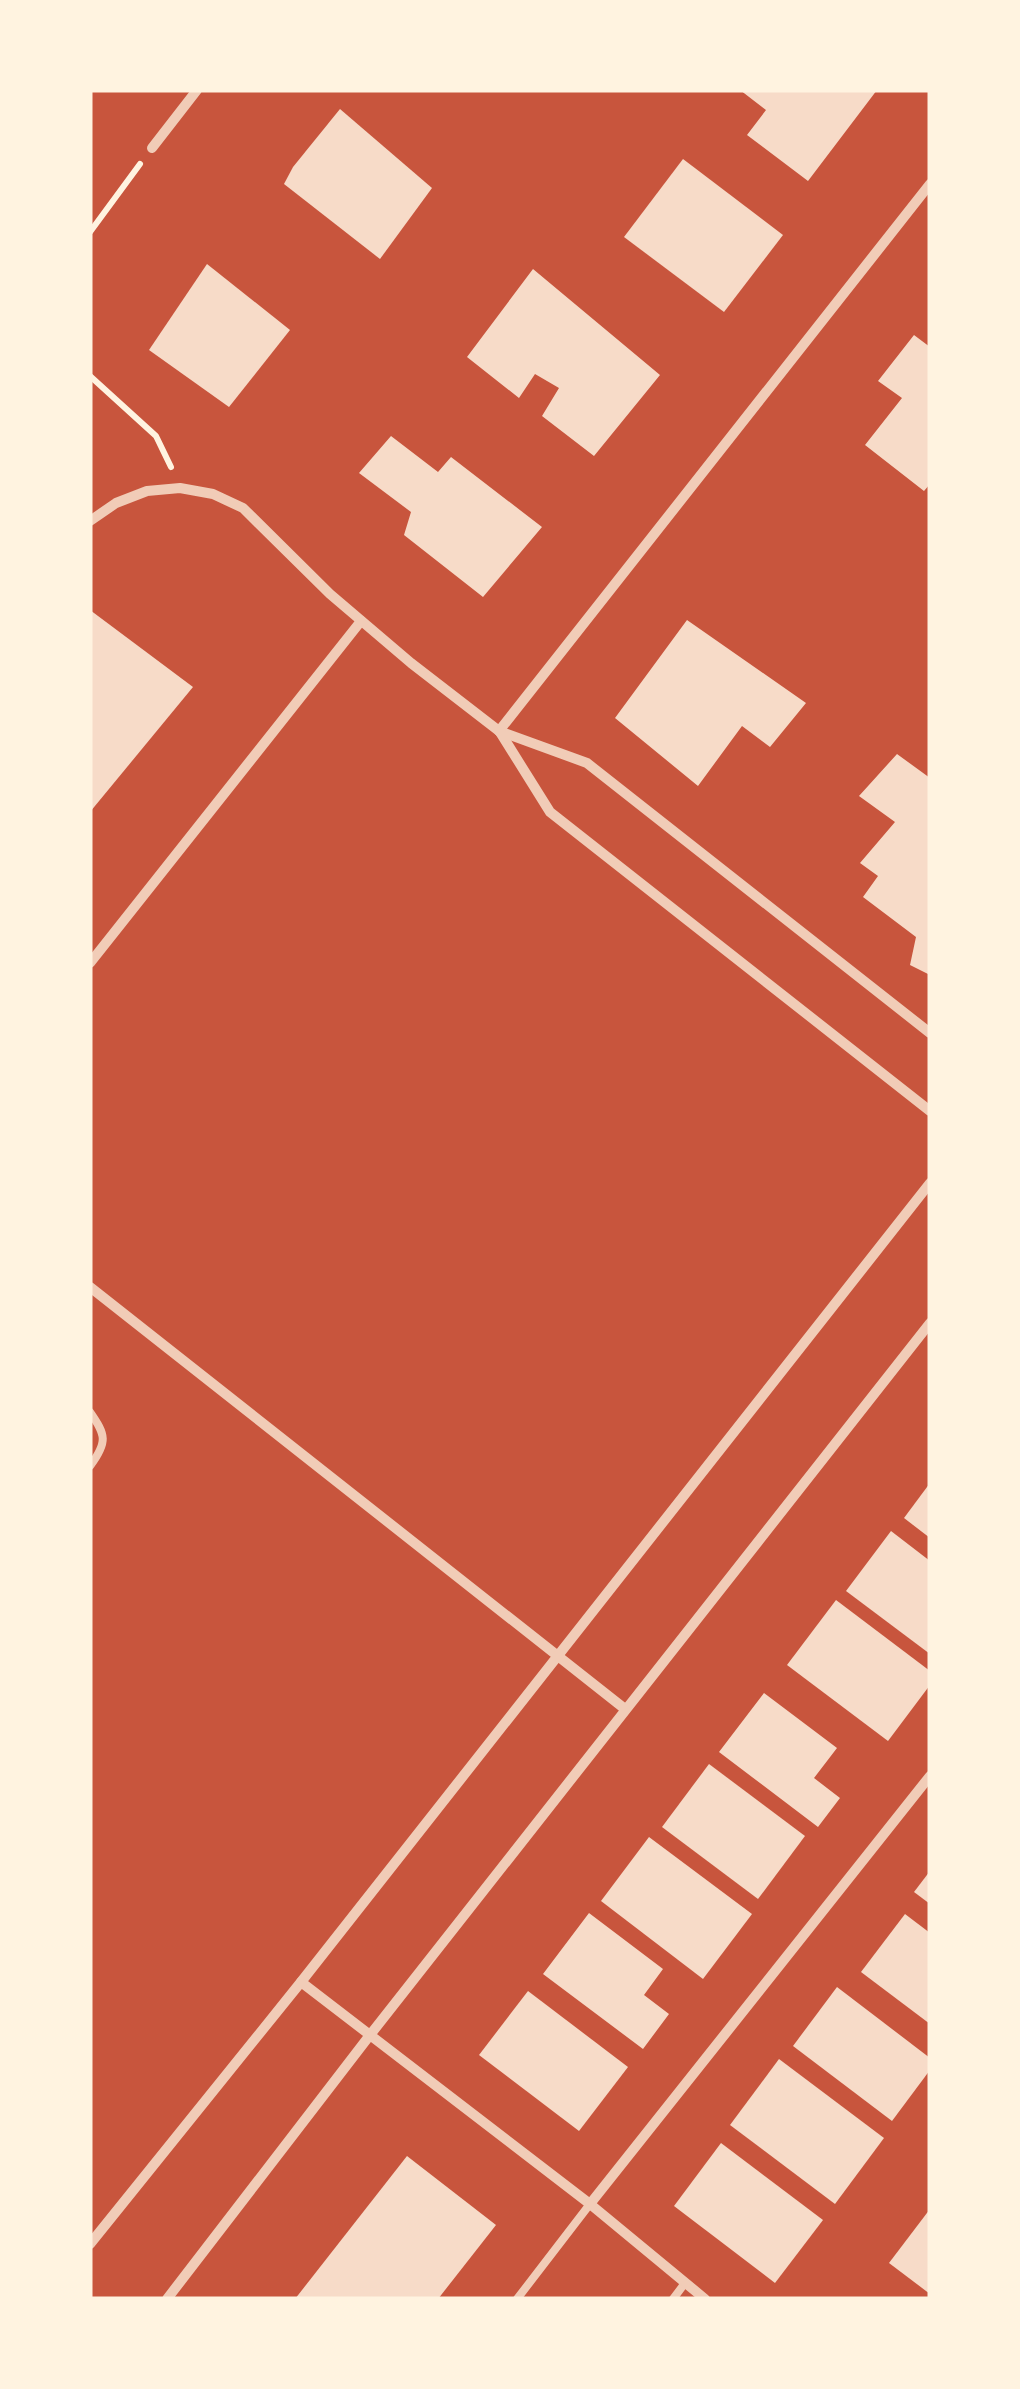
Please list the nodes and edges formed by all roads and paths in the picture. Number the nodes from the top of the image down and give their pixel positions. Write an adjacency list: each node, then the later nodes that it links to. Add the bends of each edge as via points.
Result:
1 (197, 90): 2 (street)
2 (152, 148): 4 (path)
3 (930, 184): 9 (street)
4 (90, 232)
5 (90, 376): 6 (path, via 156,436)
6 (180, 488): 7 (street, via 147,491); 8 (street, via 244,508)
7 (90, 521)
8 (361, 620): 9 (street); 10 (street)
9 (499, 732): 11 (street, via 587,763); 12 (street, via 550,812)
10 (90, 963)
11 (930, 1033)
12 (930, 1111)
13 (930, 1184): 18 (street)
14 (90, 1287): 18 (street)
15 (930, 1323): 19 (street)
16 (90, 1412): 17 (lane, via 104,1432 102,1450)
17 (90, 1466)
18 (558, 1655): 19 (street); 21 (street)
19 (626, 1709): 22 (street)
20 (930, 1776): 23 (street)
21 (302, 1982): 22 (street); 24 (street)
22 (370, 2035): 23 (street); 26 (street)
23 (590, 2204): 25 (street); 27 (lane)
24 (90, 2244)
25 (685, 2283): 28 (lane); 29 (street)
26 (167, 2299)
27 (516, 2299)
28 (673, 2299)
29 (705, 2299)

